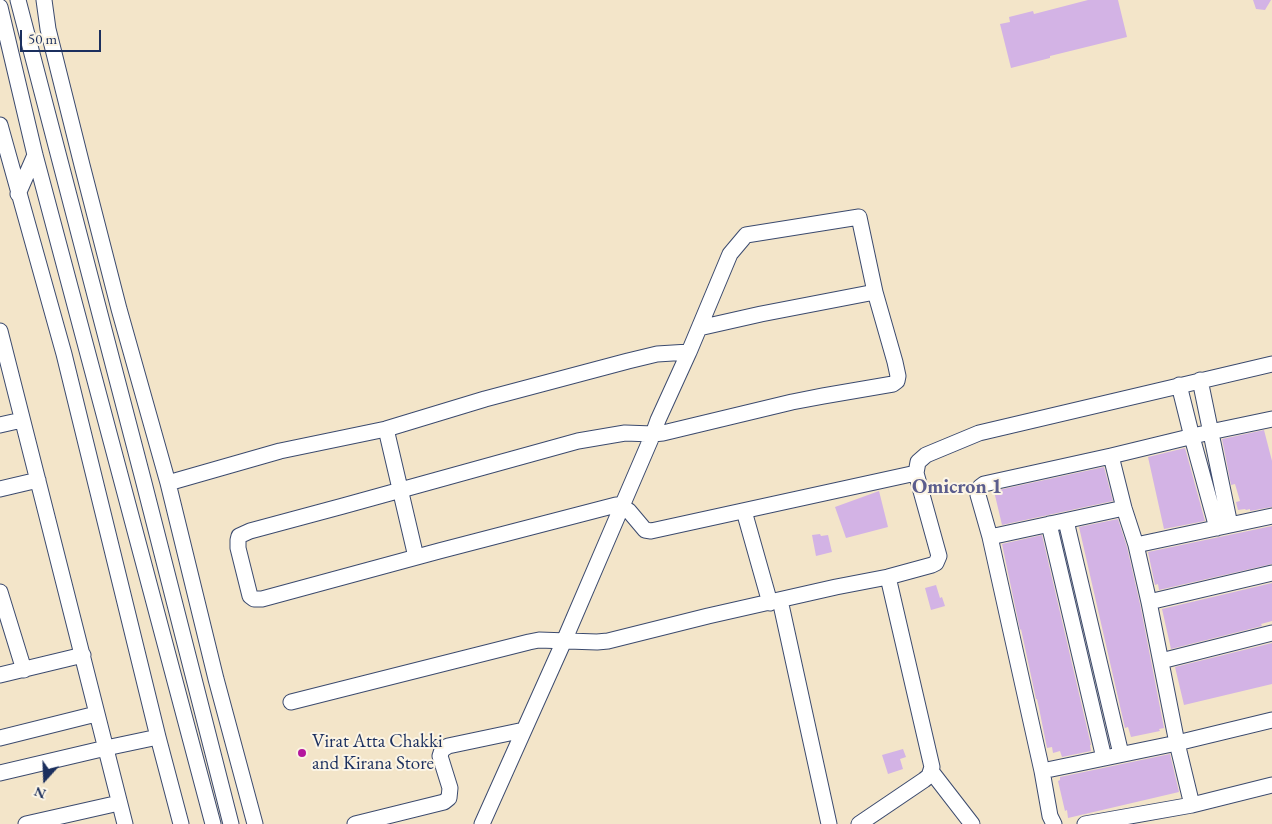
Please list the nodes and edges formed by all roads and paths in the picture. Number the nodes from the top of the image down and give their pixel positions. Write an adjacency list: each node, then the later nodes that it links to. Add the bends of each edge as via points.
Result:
1 (18, 0): 7 (street)
2 (44, 0): 6 (street, via 48,30)
3 (0, 7): 5 (street)
4 (0, 125): 8 (street)
5 (35, 155): 8 (street); 69 (street)
6 (82, 165): 7 (street); 26 (street)
7 (62, 170): 70 (street)
8 (18, 194): 54 (street, via 64,354)
9 (875, 292): 10 (street); 10 (street, via 859,216 746,235 730,254); 21 (street, via 898,376 893,384 808,399)
10 (699, 328): 12 (street)
11 (0, 331): 17 (street)
12 (689, 352): 19 (street, via 657,354 603,367); 21 (street)
13 (1272, 364): 14 (street)
14 (1200, 380): 15 (street); 20 (street)
15 (1179, 385): 22 (street); 24 (street, via 979,433 926,455 918,462)
16 (1272, 419): 20 (street)
17 (22, 420): 18 (street); 25 (street)
18 (0, 425)
19 (386, 429): 26 (street, via 280,452); 28 (street)
20 (1210, 432): 22 (street); 35 (street)
21 (653, 434): 28 (street, via 625,433 578,441); 29 (street)
22 (1192, 437): 23 (street); 35 (street)
23 (1111, 456): 30 (street); 36 (street, via 984,484 978,494)
24 (916, 472): 31 (street); 40 (street, via 938,560 932,566)
25 (38, 480): 27 (street); 46 (street)
26 (168, 482): 71 (street)
27 (0, 489)
28 (401, 490): 38 (street); 38 (street, via 243,533 239,536 238,548 250,596 254,599)
29 (622, 506): 31 (street, via 645,530 651,532); 38 (street); 45 (street)
30 (1124, 508): 33 (street); 37 (street)
31 (744, 511): 42 (street)
32 (1272, 516): 35 (street)
33 (1066, 521): 34 (street); 58 (street)
34 (1049, 524): 36 (street); 59 (street)
35 (1224, 527): 37 (street)
36 (990, 537): 60 (street)
37 (1136, 545): 43 (street)
38 (416, 557)
39 (1272, 573): 43 (street)
40 (888, 577): 42 (street); 61 (street)
41 (0, 592): 48 (street)
42 (775, 601): 45 (street, via 608,641); 74 (street)
43 (1149, 602): 47 (street)
44 (1272, 634): 47 (street)
45 (564, 641): 50 (street, via 529,642); 53 (street)
46 (83, 655): 48 (street); 51 (street)
47 (1162, 661): 56 (street)
48 (24, 670): 49 (street)
49 (0, 675)
50 (291, 702)
51 (96, 714): 55 (street); 57 (street)
52 (1272, 720): 56 (street)
53 (524, 730): 72 (street, via 442,750 440,756 450,788 449,798 444,802); 73 (street)
54 (158, 737): 57 (street); 68 (street)
55 (0, 738)
56 (1177, 742): 58 (street); 65 (street)
57 (106, 748): 62 (street); 64 (street)
58 (1121, 754): 59 (street)
59 (1104, 758): 60 (street)
60 (1042, 770): 77 (street)
61 (931, 771): 75 (street, via 924,780); 76 (street)
62 (0, 774)
63 (1272, 785): 65 (street)
64 (119, 803): 66 (street); 67 (street)
65 (1192, 805): 78 (street)
66 (35, 823)
67 (125, 824)
68 (181, 824)
69 (213, 824)
70 (231, 824)
71 (255, 824)
72 (355, 824)
73 (482, 824)
74 (829, 824)
75 (859, 824)
76 (972, 824)
77 (1054, 824)
78 (1085, 824)

